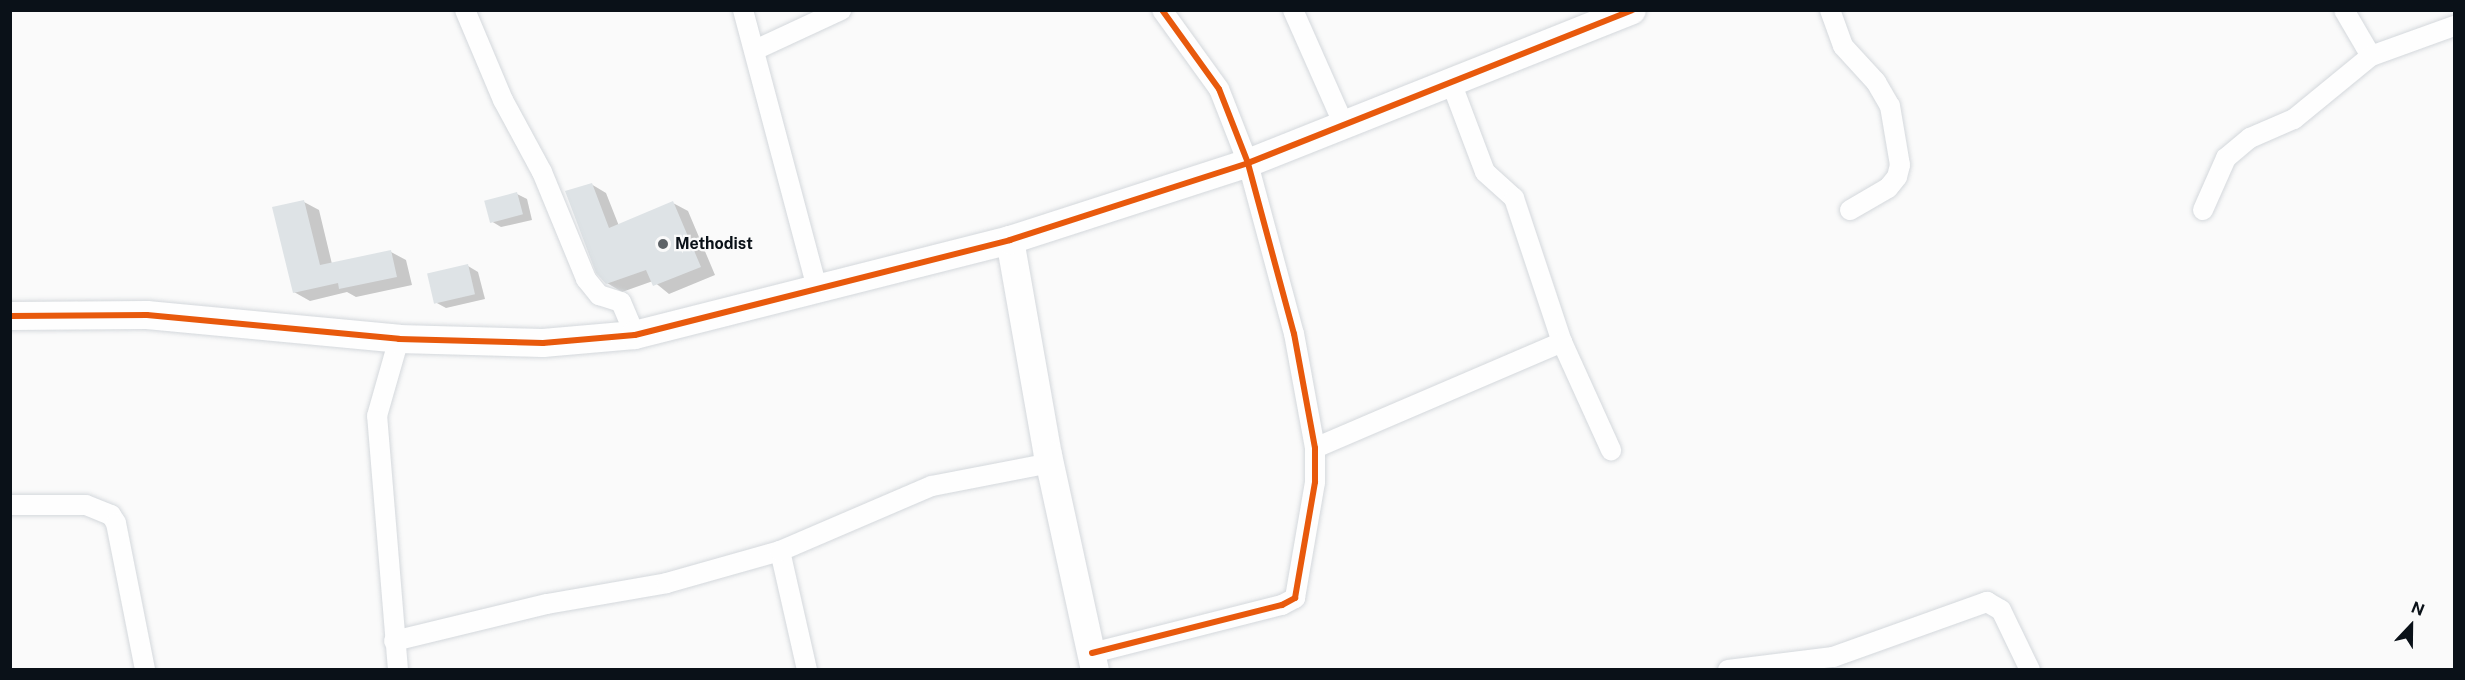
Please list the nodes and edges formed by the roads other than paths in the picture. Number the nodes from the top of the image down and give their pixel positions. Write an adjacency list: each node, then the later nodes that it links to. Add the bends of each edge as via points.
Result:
1 (465, 10): 20 (street, via 503,100 542,172 586,279 599,295 621,302)
2 (743, 10): 10 (street)
3 (841, 10): 10 (street)
4 (1162, 10): 14 (street, via 1219,89)
5 (1293, 10): 13 (street)
6 (1632, 10): 12 (street)
7 (1830, 10): 15 (street, via 1843,46 1876,82 1890,106 1900,165 1888,188)
8 (2344, 10): 11 (street)
9 (2454, 26): 11 (street)
10 (755, 50): 18 (street)
11 (2370, 56): 16 (street, via 2295,119 2250,138 2226,158)
12 (1451, 82): 13 (street); 22 (street, via 1485,172 1514,198)
13 (1344, 125): 14 (street)
14 (1248, 163): 17 (street); 23 (street, via 1293,334)
15 (1850, 210)
16 (2203, 210)
17 (1010, 240): 18 (street); 25 (street)
18 (817, 289): 20 (street)
19 (10, 316): 21 (street, via 147,315)
20 (635, 335): 21 (street, via 543,343)
21 (399, 339): 28 (street, via 377,416)
22 (1562, 342): 23 (street); 24 (street)
23 (1315, 448): 29 (street, via 1315,482 1295,598)
24 (1611, 450)
25 (1050, 463): 27 (street, via 932,486); 29 (street)
26 (10, 505): 31 (street, via 86,505 111,515 116,523)
27 (780, 551): 28 (street, via 667,583 547,604); 33 (street)
28 (394, 641): 32 (street)
29 (1094, 661)
30 (1832, 663): 34 (street); 35 (street, via 1988,602 2001,610)
31 (145, 669)
32 (398, 669)
33 (807, 669)
34 (1728, 669)
35 (2030, 669)

